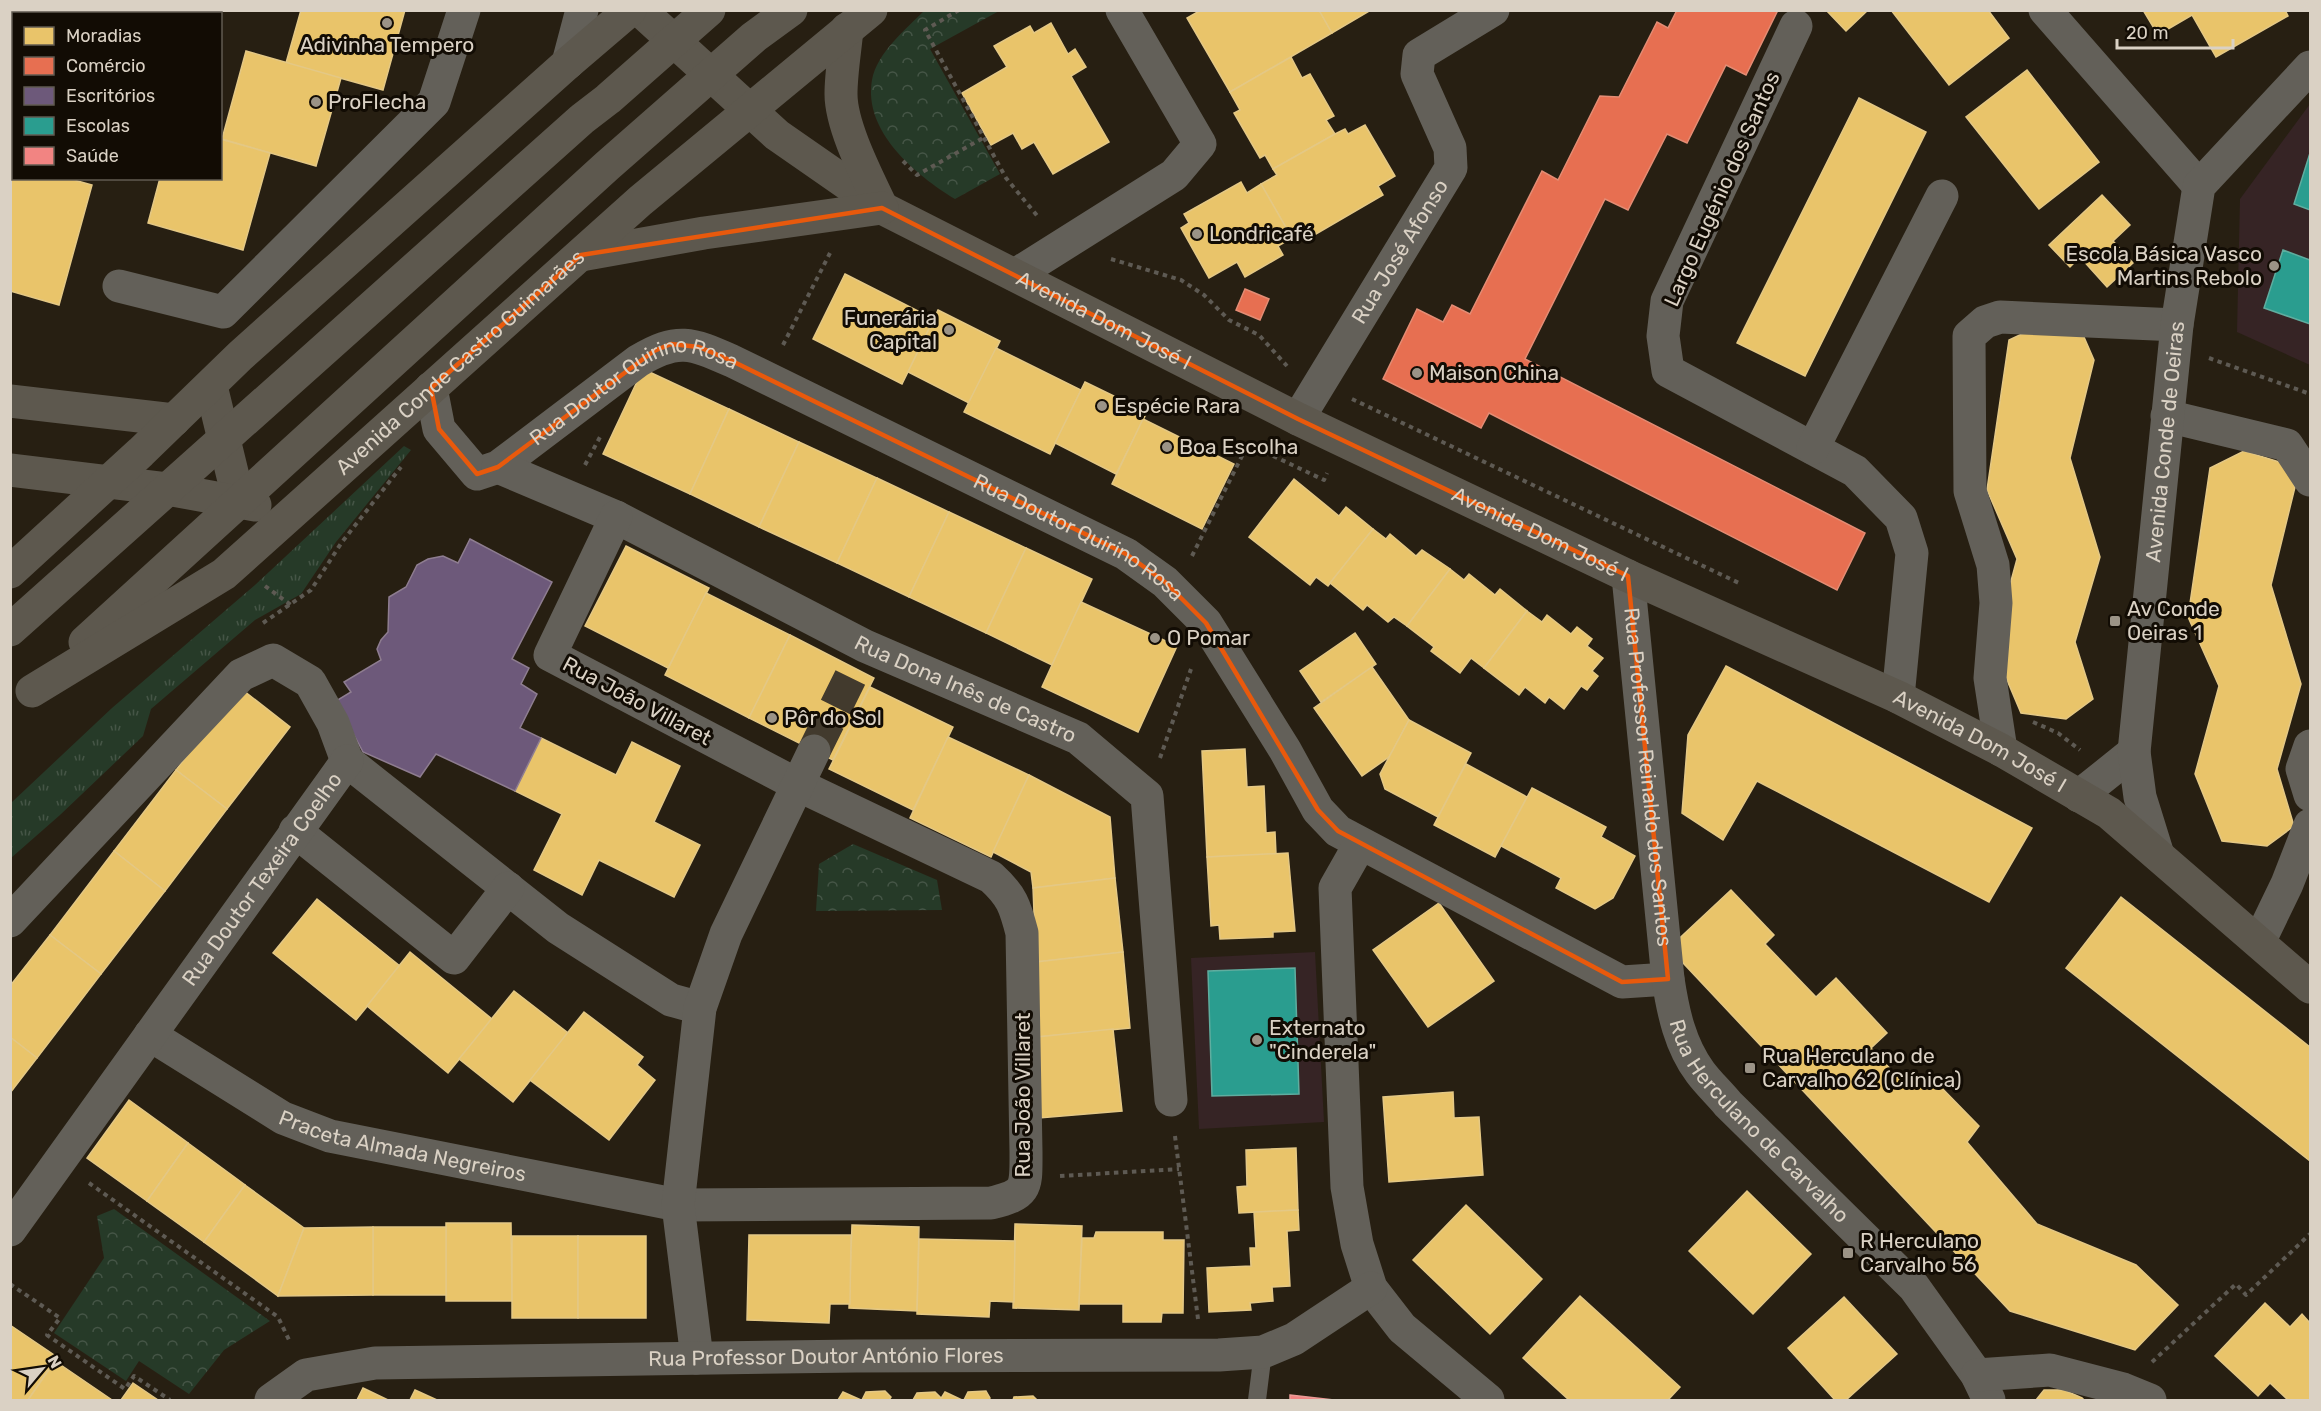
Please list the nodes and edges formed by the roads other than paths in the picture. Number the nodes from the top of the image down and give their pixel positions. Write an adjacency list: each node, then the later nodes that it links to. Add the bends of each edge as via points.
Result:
1 (464, 10): 22 (street, via 434,102 223,312)
2 (582, 10): 13 (street)
3 (630, 10): 13 (main road)
4 (640, 10): 12 (main road, Avenida Dom José I)
5 (709, 10): 12 (main road)
6 (791, 10): 15 (main road, Avenida Conde Castro Guimarães)
7 (1122, 10): 21 (street, via 1200,144 1174,175)
8 (1493, 10): 28 (street, Rua José Afonso, via 1419,56 1417,74 1450,148 1451,168)
9 (2045, 10): 17 (street)
10 (859, 20): 16 (main road, Avenida Conde Castro Guimarães); 19 (main road, via 841,96 858,154)
11 (1796, 26): 31 (street, Largo Eugénio dos Santos, via 1668,301 1663,336 1668,371)
12 (674, 42): 15 (main road, Avenida Dom José I); 30 (main road, via 582,119)
13 (568, 63): 24 (main road)
14 (2310, 68): 17 (street)
15 (711, 76): 16 (main road, Avenida Dom José I); 37 (main road, Avenida Conde Castro Guimarães)
16 (750, 109): 19 (main road, Avenida Dom José I, via 777,135); 20 (main road, Avenida Conde Castro Guimarães)
17 (2199, 186): 23 (street, Avenida Conde de Oeiras)
18 (1942, 196): 31 (street)
19 (882, 208): 20 (main road); 21 (main road, Avenida Dom José I)
20 (581, 255): 25 (main road, Avenida Conde Castro Guimarães)
21 (1015, 275): 28 (main road, Avenida Dom José I)
22 (119, 286)
23 (2176, 336): 27 (street, Avenida Conde de Oeiras); 46 (street, via 2001,317 1976,327 1969,336 1970,490 1993,565 1996,603 1990,678)
24 (211, 386): 29 (main road); 30 (main road)
25 (431, 388): 32 (street, via 439,429 477,474); 38 (main road, Avenida Conde Castro Guimarães)
26 (10, 401): 29 (main road)
27 (2167, 416): 34 (street, via 2287,445); 48 (street, Avenida Conde de Oeiras)
28 (1298, 419): 41 (main road, Avenida Dom José I)
29 (174, 420): 35 (main road)
30 (224, 440): 36 (main road); 37 (main road)
31 (1813, 448): 43 (street, Largo Eugénio dos Santos, via 1855,471 1901,518 1912,553)
32 (498, 467): 39 (street, Rua Dona Inês de Castro); 55 (street, Rua Doutor Quirino Rosa, via 646,356 671,344 699,347 1126,554 1165,582 1206,623 1318,810 1338,831)
33 (10, 470): 35 (main road)
34 (2310, 480)
35 (109, 482): 36 (main road); 40 (main road)
36 (167, 489): 37 (main road); 42 (main road)
37 (239, 501): 38 (main road); 44 (main road, Avenida Conde Castro Guimarães)
38 (292, 512): 44 (main road, Avenida Conde Castro Guimarães, via 224,574)
39 (616, 517): 50 (street, Rua João Villaret, via 550,655); 64 (street, Rua Dona Inês de Castro, via 860,657 1078,738 1147,796)
40 (10, 572)
41 (1628, 576): 43 (main road, Avenida Dom José I); 60 (street, Rua Professor Reinaldo dos Santos)
42 (10, 630)
43 (1898, 698): 46 (main road, Avenida Dom José I)
44 (21, 700)
45 (2310, 746): 51 (street, via 2302,769)
46 (2001, 750): 52 (main road, Avenida Dom José I)
47 (814, 751): 50 (street)
48 (2134, 752): 52 (street); 56 (street, Avenida Conde de Oeiras, via 2140,797)
49 (347, 761): 54 (street, Rua Doutor Texeira Coelho); 57 (street); 58 (street, Rua Doutor Texeira Coelho, via 333,723 310,682 273,660 241,675)
50 (796, 784): 62 (street, via 726,934); 65 (street, Rua João Villaret, via 991,877 1007,891 1022,933 1026,1178 1022,1191 1011,1199 991,1203)
51 (2310, 795)
52 (2079, 796): 56 (main road, Avenida Dom José I, via 2109,813)
53 (2310, 825): 59 (street)
54 (295, 831): 57 (street, via 454,958); 63 (street, Rua Doutor Texeira Coelho)
55 (1360, 844): 60 (street, via 1622,982); 67 (street, via 1335,888 1347,1187 1357,1244)
56 (2158, 855): 59 (main road, Avenida Dom José I)
57 (508, 888): 62 (street, via 558,928 671,1000)
58 (10, 921)
59 (2259, 942): 61 (main road, Avenida Dom José I)
60 (1668, 979): 70 (street, Rua Herculano de Carvalho, via 1684,1044 1699,1071 1914,1287)
61 (2310, 987)
62 (700, 1008): 65 (street)
63 (150, 1035): 65 (street, Praceta Almada Negreiros, via 282,1118 330,1136); 66 (street, Rua Doutor Texeira Coelho)
64 (1171, 1100)
65 (678, 1205): 69 (street)
66 (10, 1230)
67 (1371, 1288): 68 (street, Rua Professor Doutor António Flores, via 1294,1339); 74 (street, via 1402,1328)
68 (1263, 1352): 69 (street, Rua Professor Doutor António Flores); 73 (lane)
69 (697, 1358): 72 (street, Rua Professor Doutor António Flores, via 375,1363 306,1375)
70 (1983, 1388): 71 (street, Rua Herculano de Carvalho, via 2050,1370)
71 (2137, 1395)
72 (271, 1401)
73 (1257, 1401)
74 (1488, 1401)

